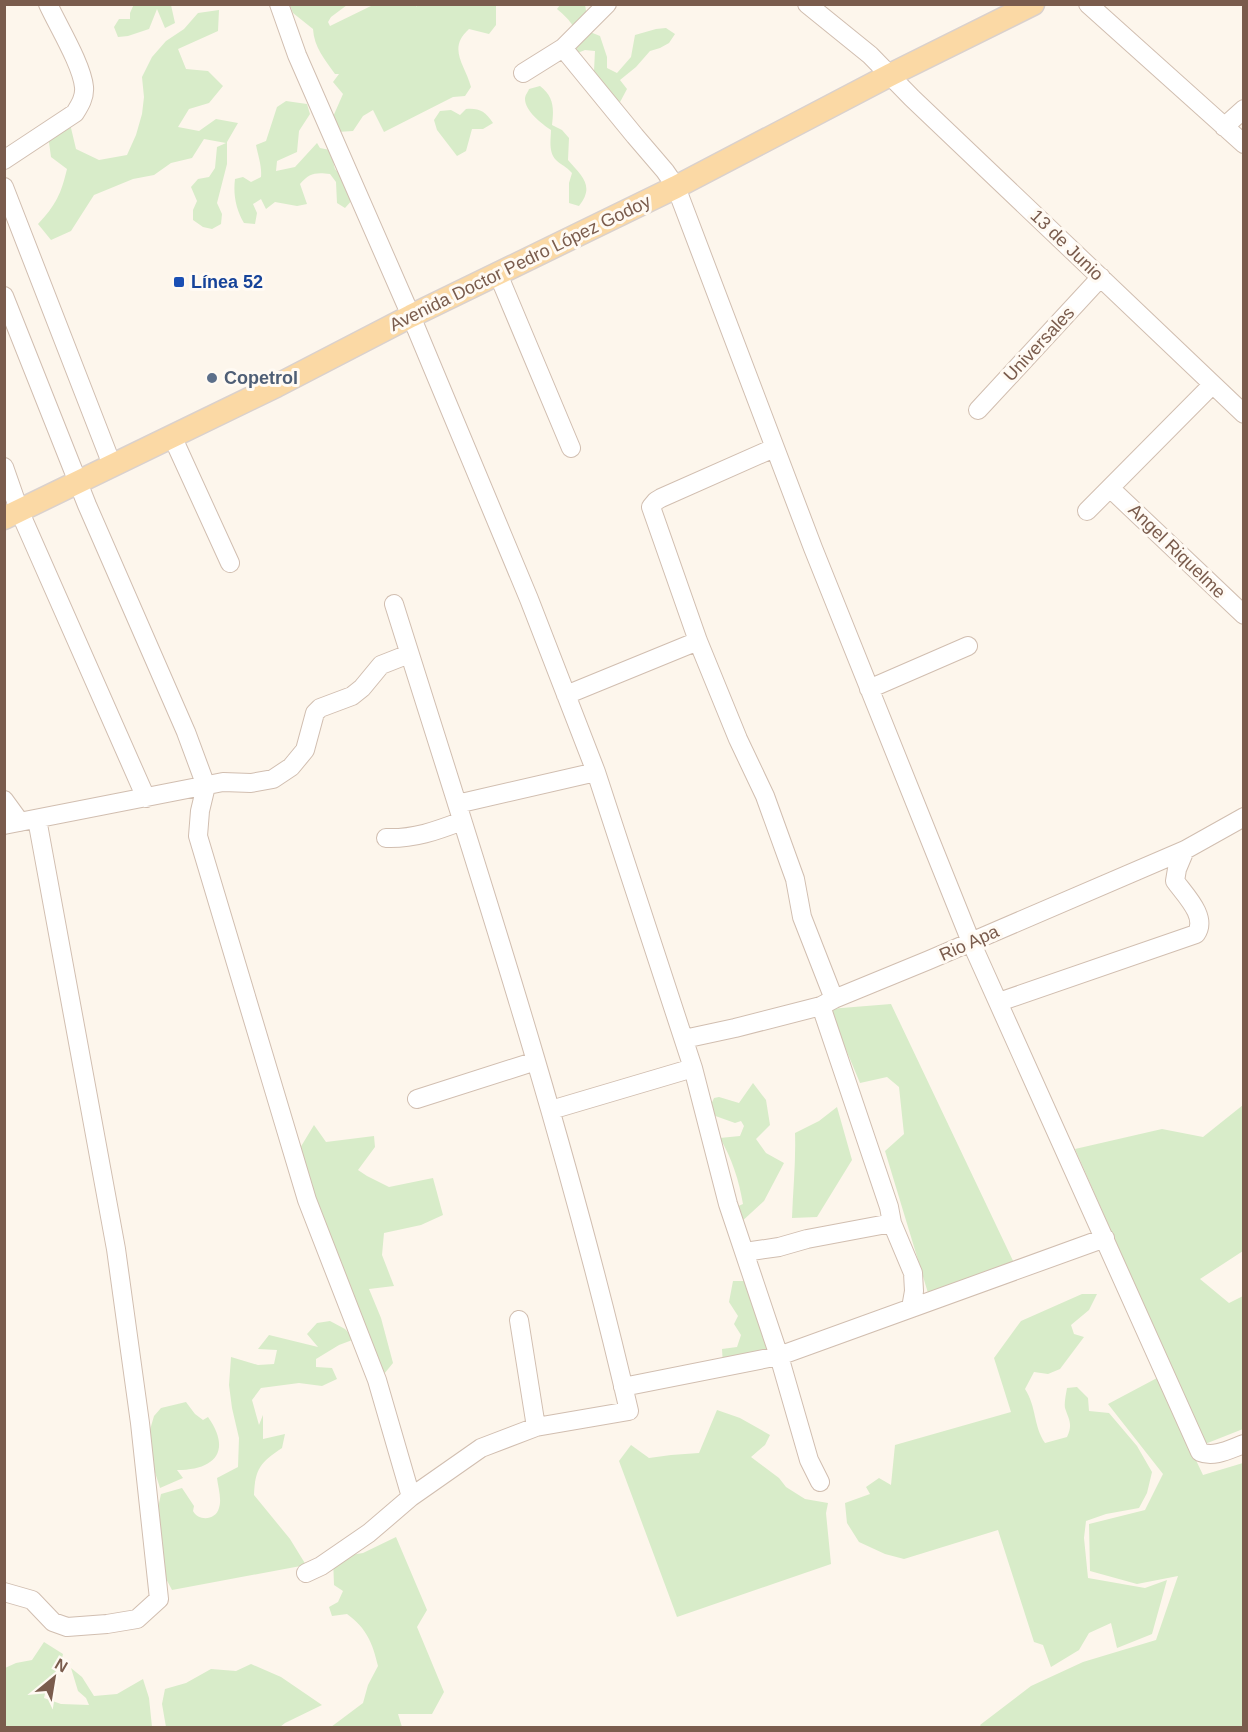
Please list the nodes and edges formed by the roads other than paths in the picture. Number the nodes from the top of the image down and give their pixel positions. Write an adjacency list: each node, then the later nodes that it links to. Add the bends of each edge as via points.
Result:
1 (48, 4): 13 (street, via 81,73 82,102 75,113)
2 (279, 4): 19 (street, via 297,55)
3 (607, 4): 7 (street)
4 (807, 4): 9 (street, 13 de Junio)
5 (1033, 4): 9 (main road, Avenida Doctor Pedro López Godoy)
6 (1088, 4): 11 (street)
7 (563, 48): 8 (street); 15 (street)
8 (523, 73)
9 (890, 75): 15 (main road, Avenida Doctor Pedro López Godoy); 17 (street, 13 de Junio)
10 (1244, 110): 11 (street)
11 (1224, 127): 12 (street)
12 (1244, 144)
13 (4, 160)
14 (4, 187): 26 (street)
15 (676, 187): 16 (main road, Avenida Doctor Pedro López Godoy); 25 (street)
16 (498, 274): 19 (main road, Avenida Doctor Pedro López Godoy); 24 (street)
17 (1101, 277): 20 (street, 13 de Junio); 21 (street, Universales)
18 (4, 296): 28 (street)
19 (411, 316): 23 (main road, Avenida Doctor Pedro López Godoy); 39 (street)
20 (1212, 385): 22 (street, 13 de Junio); 29 (street)
21 (978, 410)
22 (1244, 414)
23 (172, 435): 26 (main road, Avenida Doctor Pedro López Godoy); 32 (street)
24 (571, 448)
25 (774, 448): 35 (street, via 662,498 651,507); 38 (street)
26 (112, 465): 28 (main road, Avenida Doctor Pedro López Godoy)
27 (4, 467): 31 (street)
28 (77, 481): 31 (main road, Avenida Doctor Pedro López Godoy); 41 (street)
29 (1110, 488): 30 (street); 34 (street, Angel Riquelme)
30 (1087, 511)
31 (12, 514): 42 (street)
32 (230, 563)
33 (393, 604): 37 (street)
34 (1244, 615)
35 (698, 641): 39 (street); 50 (street, via 765,796 795,879)
36 (968, 646): 38 (street)
37 (409, 654): 41 (street, via 381,665 352,696 320,708 315,713 305,750 291,767 273,779); 44 (street)
38 (869, 689): 49 (street)
39 (566, 695): 40 (street)
40 (596, 772): 44 (street); 52 (street)
41 (206, 786): 42 (street); 67 (street, via 198,836 307,1200 376,1380)
42 (146, 798): 46 (street)
43 (4, 800): 46 (street)
44 (460, 813): 47 (street, via 428,834); 53 (street)
45 (1244, 817): 48 (street, Rio Apa)
46 (20, 822): 69 (street, via 116,1249 159,1599 137,1619 67,1626 53,1622 32,1600)
47 (386, 838)
48 (1185, 850): 49 (street, Rio Apa); 51 (street, via 1175,881 1198,914 1200,926 1196,934)
49 (971, 942): 50 (street, Rio Apa); 51 (street)
50 (827, 1002): 52 (street, Rio Apa); 57 (street)
51 (999, 1002): 58 (street)
52 (684, 1039): 54 (street)
53 (536, 1061): 55 (street); 56 (street)
54 (693, 1068): 56 (street); 59 (street, via 728,1204)
55 (417, 1099)
56 (551, 1110): 63 (street)
57 (892, 1223): 59 (street); 60 (street, via 913,1273)
58 (1105, 1238): 60 (street); 65 (street, via 1200,1452 1214,1454)
59 (745, 1252): 62 (street)
60 (911, 1308): 62 (street)
61 (519, 1320): 64 (street)
62 (779, 1356): 63 (street); 66 (street, via 809,1460)
63 (623, 1387): 64 (street, via 629,1411)
64 (536, 1427): 67 (street, via 482,1449)
65 (1244, 1444)
66 (820, 1482)
67 (411, 1497): 68 (street, via 369,1533)
68 (306, 1573)
69 (4, 1592)

